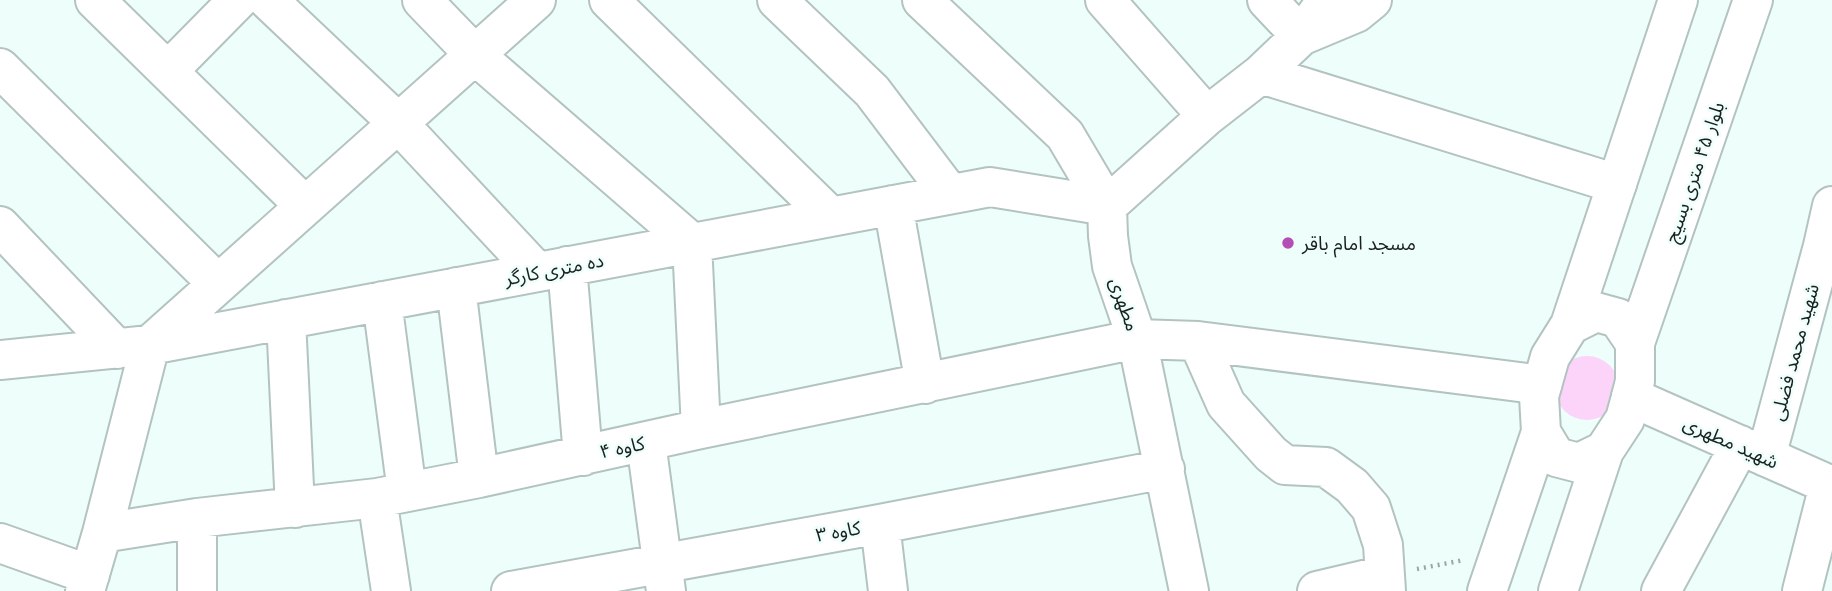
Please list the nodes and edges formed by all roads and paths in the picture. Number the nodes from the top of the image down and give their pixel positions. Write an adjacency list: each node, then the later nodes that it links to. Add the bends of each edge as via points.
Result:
1 (95, 0): 18 (street)
2 (238, 0): 18 (street)
3 (268, 0): 21 (street)
4 (422, 0): 16 (street)
5 (536, 0): 16 (street)
6 (609, 0): 28 (street)
7 (777, 0): 23 (street, via 872,91)
8 (922, 0): 26 (street, via 1065,135)
9 (1105, 0): 20 (street)
10 (1266, 0): 15 (street)
11 (1327, 0): 15 (street)
12 (1372, 0): 15 (street, via 1356,13)
13 (1678, 0): 22 (street)
14 (1753, 0): 40 (street, بلوار ۴۵ متری بسیج)
15 (1301, 36): 19 (street)
16 (475, 55): 21 (street); 30 (street)
17 (0, 68): 33 (street)
18 (168, 71): 25 (street)
19 (1261, 74): 20 (street); 22 (street)
20 (1207, 116): 26 (street)
21 (398, 123): 25 (street); 32 (street)
22 (1617, 184): 37 (street)
23 (950, 194): 24 (street, ده متری کارگر); 26 (street, ده متری کارگر, via 990,187)
24 (893, 205): 28 (street, ده متری کارگر); 43 (street)
25 (305, 206): 33 (street)
26 (1107, 206): 38 (street, مطهری, via 1112,266)
27 (1832, 206): 31 (street, شهید محمد فضلی)
28 (831, 217): 30 (street, ده متری کارگر)
29 (0, 226): 41 (street)
30 (692, 243): 32 (street, ده متری کارگر); 46 (street)
31 (1828, 247): 50 (street, شهید محمد فضلی)
32 (552, 269): 34 (street, ده متری کارگر); 51 (street)
33 (218, 284): 41 (street)
34 (456, 287): 35 (street, ده متری کارگر); 53 (street)
35 (382, 301): 36 (street, ده متری کارگر); 55 (street)
36 (286, 319): 41 (street, ده متری کارگر); 56 (street)
37 (1570, 325): 40 (street, via 1596,312 1618,318); 44 (street, via 1550,357)
38 (1137, 339): 39 (street, مطهری); 43 (street, کاوه ۴); 52 (street)
39 (1198, 341): 44 (street, مطهری); 64 (street, via 1226,404 1270,454 1284,465 1326,467 1371,508 1383,545)
40 (1635, 343): 45 (street, via 1635,381)
41 (133, 347): 42 (street, ده متری کارگر); 59 (street)
42 (0, 360)
43 (925, 384): 46 (street, کاوه ۴)
44 (1542, 385): 47 (street)
45 (1630, 397): 49 (street, via 1625,419); 50 (street, شهید مطهری)
46 (701, 429): 48 (street, کاوه ۴)
47 (1541, 432): 49 (street, via 1556,457 1579,463); 61 (street)
48 (646, 442): 51 (street, کاوه ۴); 62 (street)
49 (1604, 451): 72 (street)
50 (1753, 451): 54 (street, شهید مطهری); 73 (street, شهید محمد فضلی)
51 (583, 456): 53 (street, کاوه ۴)
52 (1165, 469): 58 (street, کاوه ۳); 69 (street)
53 (479, 478): 55 (street, کاوه ۴)
54 (1831, 485): 74 (street)
55 (392, 495): 56 (street, کاوه ۴); 67 (street)
56 (295, 508): 57 (street, کاوه ۴)
57 (197, 518): 59 (street, کاوه ۴); 66 (street)
58 (880, 524): 62 (street, کاوه ۳); 68 (street)
59 (102, 533): 63 (street)
60 (0, 543): 63 (street)
61 (1499, 554): 64 (path); 71 (street)
62 (664, 577): 65 (street, کاوه ۳)
63 (87, 583)
64 (1386, 583): 70 (street)
65 (521, 590)
66 (197, 591)
67 (391, 591)
68 (888, 591)
69 (1189, 591)
70 (1317, 591)
71 (1487, 591)
72 (1558, 591)
73 (1661, 591)
74 (1802, 591)

